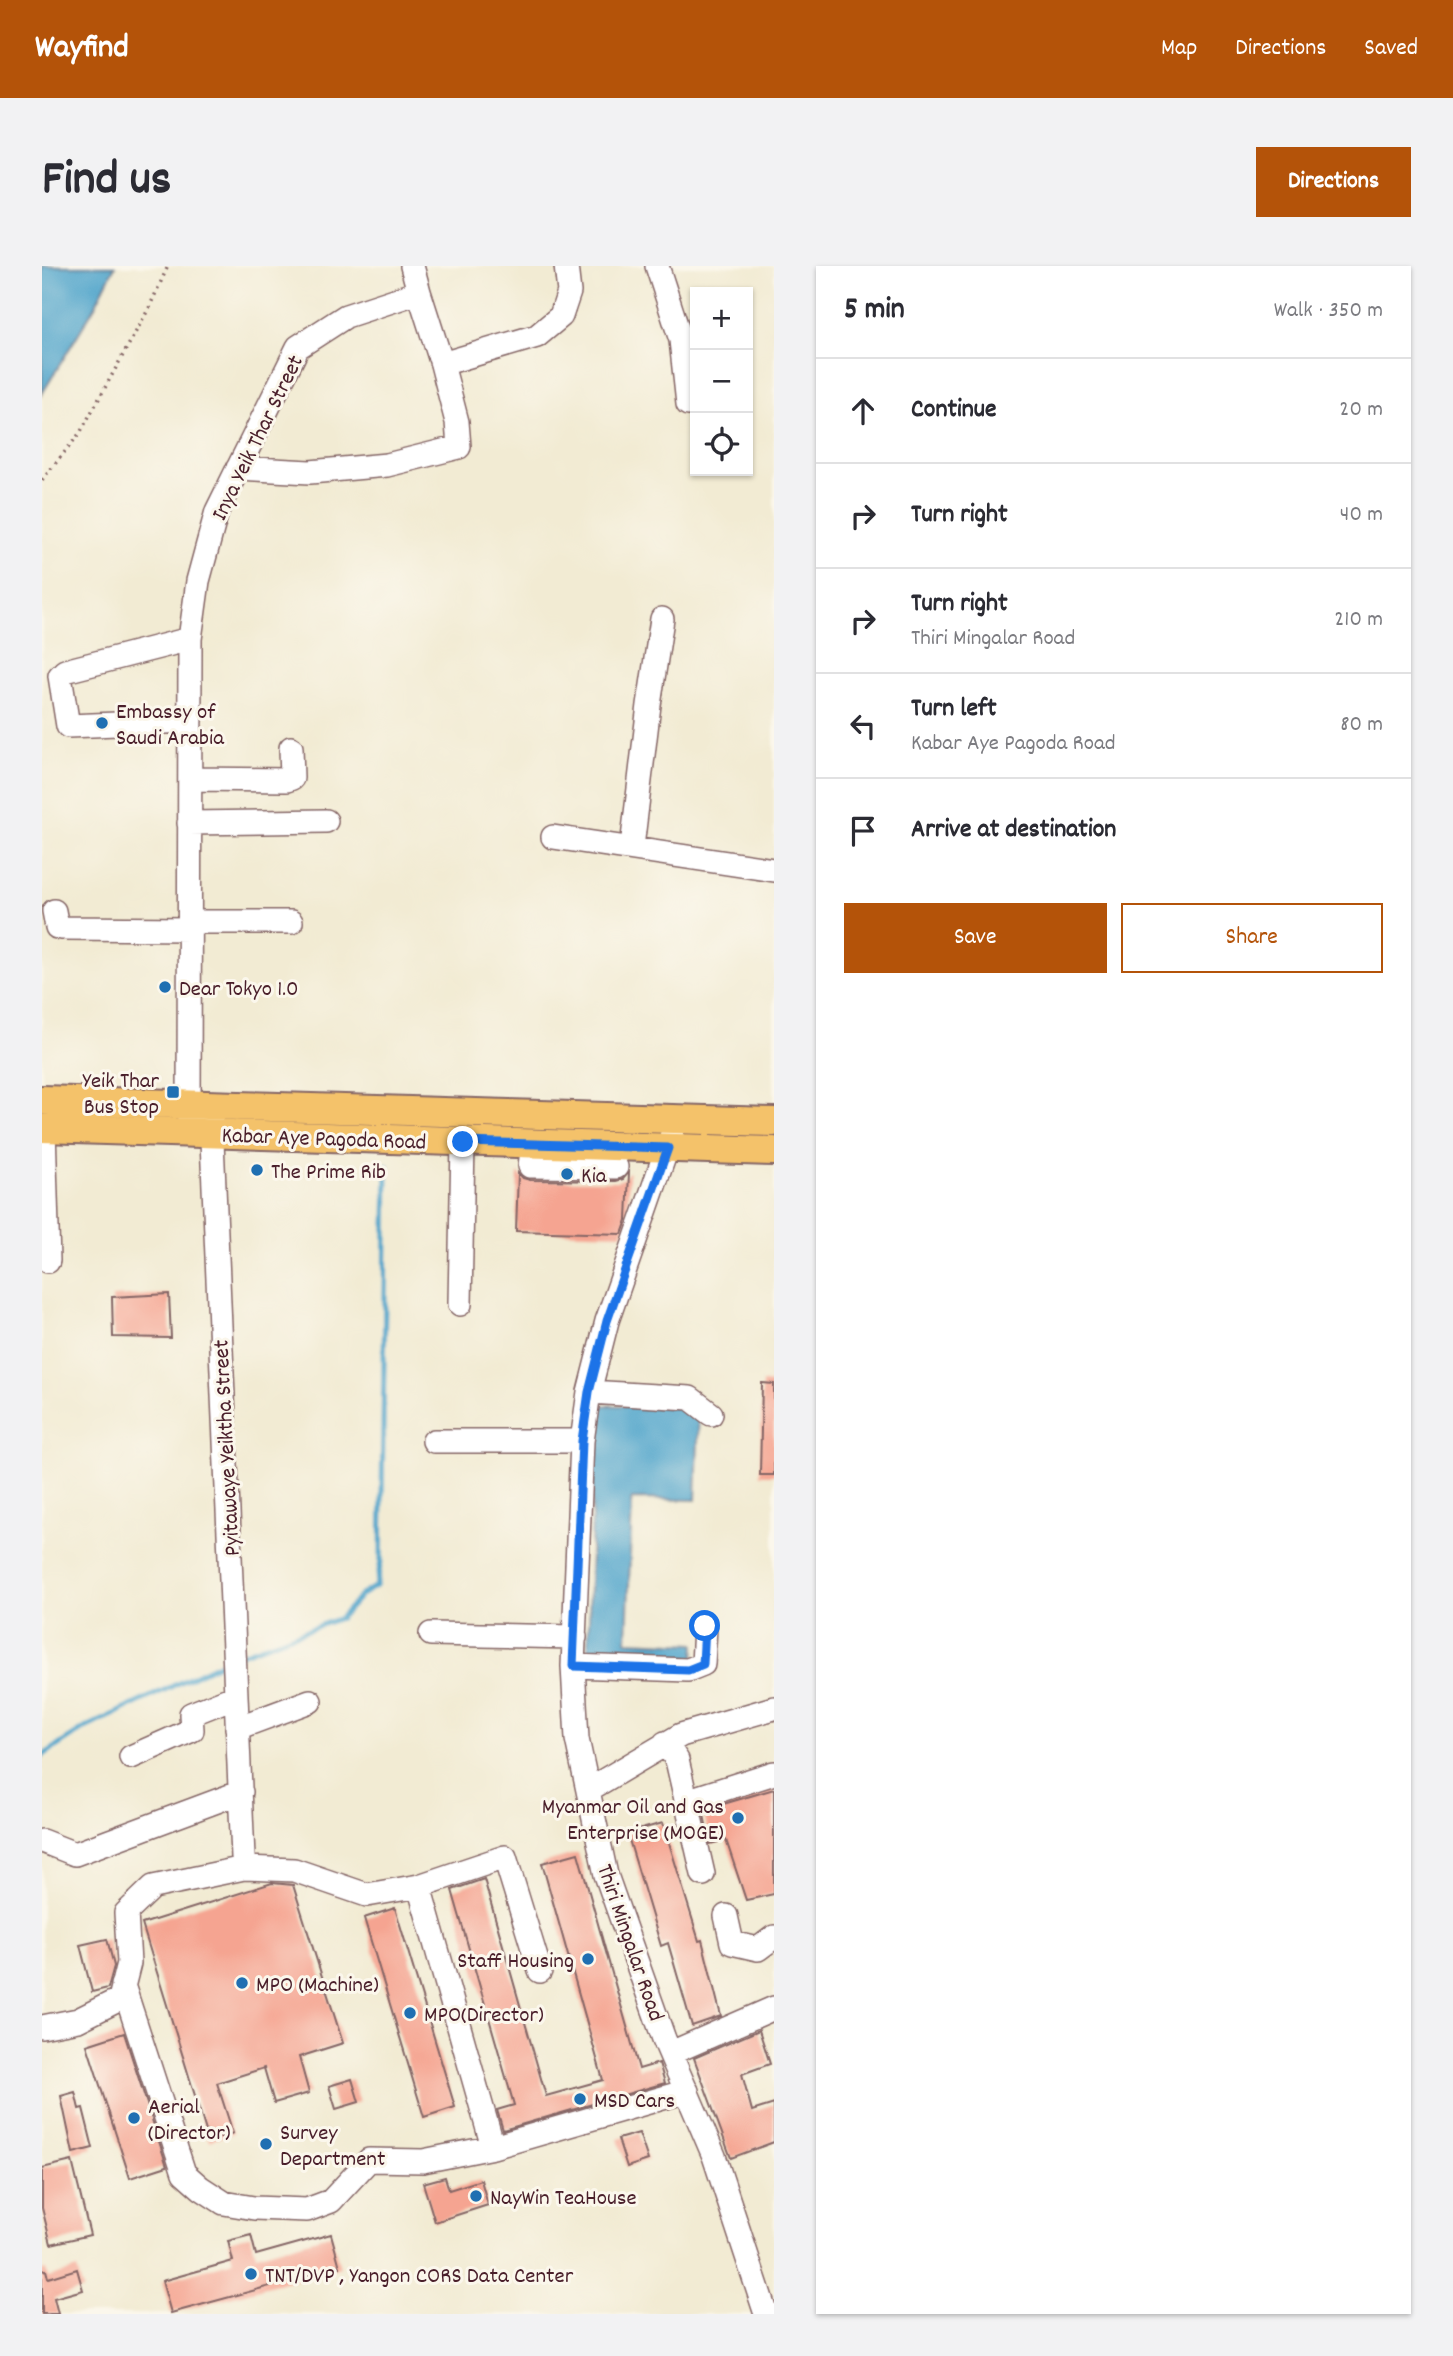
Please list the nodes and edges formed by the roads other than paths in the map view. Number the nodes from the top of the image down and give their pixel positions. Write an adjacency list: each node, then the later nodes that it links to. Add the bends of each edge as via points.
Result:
1 (412, 266): 4 (street)
2 (566, 266): 5 (street, via 569,292 561,316 537,336)
3 (657, 266): 6 (street, via 681,340)
4 (419, 292): 5 (street); 7 (street, Inya Yeik Thar Street, via 346,316 298,346)
5 (442, 364): 7 (street, via 459,447 387,465 310,472)
6 (688, 404)
7 (238, 468): 9 (street, Inya Yeik Thar Street, via 217,510 198,581)
8 (662, 620): 16 (street)
9 (190, 639): 10 (street, Inya Yeik Thar Street); 10 (street, via 60,676 68,726)
10 (190, 721): 12 (street, Inya Yeik Thar Street)
11 (291, 748): 12 (street, via 293,771 287,780)
12 (190, 779): 14 (street, Inya Yeik Thar Street)
13 (326, 821): 14 (street)
14 (189, 823): 20 (street, Inya Yeik Thar Street)
15 (554, 837): 16 (street)
16 (632, 847): 17 (street)
17 (774, 870)
18 (54, 911): 20 (street, via 55,923 62,928)
19 (291, 922): 20 (street)
20 (190, 925): 22 (street, Inya Yeik Thar Street)
21 (42, 1100): 22 (main road, Kabar Aye Pagoda Road)
22 (200, 1104): 23 (main road, Kabar Aye Pagoda Road); 26 (street, Pyitawaye Yeiktha Street)
23 (676, 1119): 24 (main road, Kabar Aye Pagoda Road); 29 (street, Thiri Mingalar Road)
24 (774, 1122)
25 (43, 1129): 26 (main road, Kabar Aye Pagoda Road); 32 (street)
26 (200, 1133): 27 (main road, Kabar Aye Pagoda Road); 42 (street, Pyitawaye Yeiktha Street)
27 (463, 1142): 28 (main road, Kabar Aye Pagoda Road); 33 (street)
28 (533, 1144): 29 (main road, Kabar Aye Pagoda Road); 31 (street, via 530,1166)
29 (668, 1148): 30 (main road, Kabar Aye Pagoda Road); 34 (street, Thiri Mingalar Road, via 607,1321)
30 (774, 1151)
31 (616, 1167)
32 (48, 1261)
33 (460, 1304)
34 (589, 1392): 35 (street, via 690,1398); 37 (street, Thiri Mingalar Road)
35 (711, 1414)
36 (434, 1441): 37 (street)
37 (582, 1441): 40 (street, Thiri Mingalar Road)
38 (705, 1626): 41 (street, via 703,1664 688,1670)
39 (431, 1634): 40 (street)
40 (575, 1637): 41 (street, Thiri Mingalar Road)
41 (573, 1666): 49 (street, Thiri Mingalar Road, via 577,1739)
42 (236, 1696): 45 (street, Pyitawaye Yeiktha Street); 47 (street, via 191,1714 192,1730)
43 (310, 1701): 45 (street)
44 (774, 1707): 46 (street)
45 (237, 1728): 50 (street, Pyitawaye Yeiktha Street)
46 (665, 1743): 49 (street); 51 (street, via 677,1760)
47 (131, 1757)
48 (774, 1773): 51 (street)
49 (588, 1790): 62 (street, Thiri Mingalar Road, via 606,1875)
50 (241, 1792): 52 (street, via 75,1854); 53 (street, Pyitawaye Yeiktha Street)
51 (686, 1801): 54 (street)
52 (42, 1841)
53 (243, 1857)
54 (703, 1874)
55 (419, 1886): 58 (street, via 505,1857); 59 (street, via 368,1895 294,1870 244,1868 153,1887 126,1913 129,1962); 64 (street)
56 (726, 1916): 57 (street, via 732,1943 758,1950)
57 (774, 1937)
58 (540, 1971)
59 (123, 1985): 61 (street, via 120,1999 78,2020); 64 (street, via 184,2173 224,2203 307,2210 331,2201 369,2160 422,2161)
60 (774, 2008): 62 (street)
61 (42, 2027)
62 (671, 2053): 63 (street, Thiri Mingalar Road)
63 (687, 2091): 64 (street); 65 (street, Thiri Mingalar Road, via 714,2156)
64 (494, 2147)
65 (766, 2314)

